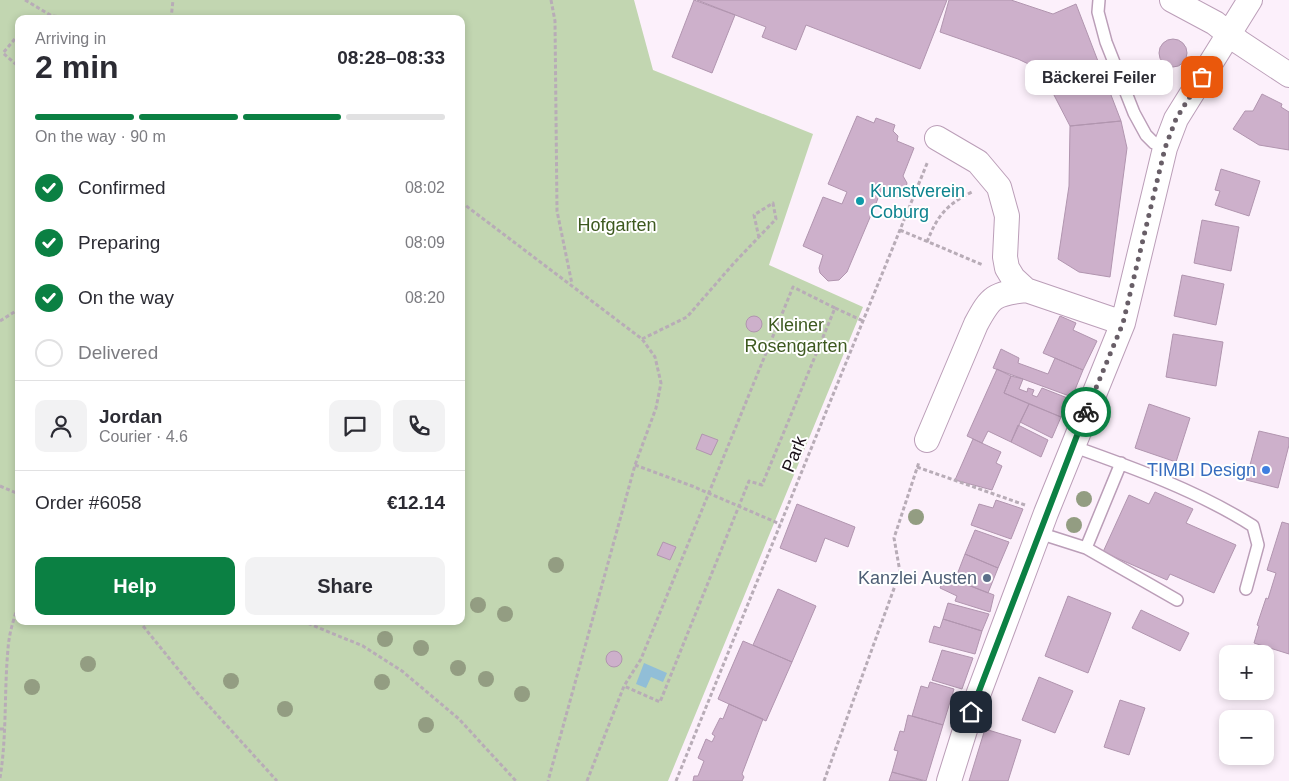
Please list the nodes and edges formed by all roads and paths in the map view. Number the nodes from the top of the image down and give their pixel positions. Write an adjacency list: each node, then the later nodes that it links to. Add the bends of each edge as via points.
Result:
1 (25, 0): 7 (path)
2 (173, 0): 8 (path)
3 (551, 0): 21 (path, via 555,21 557,211)
4 (1099, 0): 15 (lane, via 1098,12 1106,42 1134,113 1146,135)
5 (1172, 0): 9 (street)
6 (1250, 0): 9 (street)
7 (48, 15)
8 (171, 15)
9 (1229, 34): 13 (street); 15 (street, via 1176,119)
10 (15, 39): 11 (path)
11 (1, 55): 12 (path)
12 (15, 64)
13 (1289, 76)
14 (937, 138): 16 (street, via 978,162); 18 (path, Park)
15 (1165, 148): 27 (street)
16 (996, 185): 20 (path, via 977,188 944,209); 22 (street, via 1007,216 1007,268)
17 (465, 205): 21 (path)
18 (900, 230): 20 (path); 26 (path, Park)
19 (759, 238): 19 (path, via 776,219 773,203 754,215); 28 (path, via 687,317)
20 (927, 242): 22 (path)
21 (572, 284): 28 (path)
22 (1020, 284): 27 (street); 29 (street, via 993,298 985,307)
23 (835, 308): 26 (path); 36 (path, via 793,287); 37 (path, via 762,485 749,481)
24 (15, 312): 25 (path)
25 (0, 321)
26 (863, 321): 39 (path, Park)
27 (1123, 323): 30 (street)
28 (642, 339): 32 (path, via 655,357 661,383 656,408)
29 (927, 440): 33 (path)
30 (1072, 446): 31 (lane); 38 (street)
31 (1121, 463): 40 (lane); 41 (lane, via 1225,508 1254,526 1258,545)
32 (636, 465): 36 (path); 52 (path)
33 (917, 467): 38 (path); 55 (path, via 894,538 900,572)
34 (0, 486): 35 (path)
35 (15, 492)
36 (709, 493): 37 (path); 46 (path, via 641,659)
37 (739, 507): 39 (path); 46 (path, via 660,702)
38 (1043, 523): 40 (lane); 56 (street)
39 (780, 524): 54 (path, Park)
40 (1086, 548): 42 (lane)
41 (1246, 589)
42 (1177, 600)
43 (15, 615): 48 (path, via 8,648)
44 (142, 625): 50 (path, via 199,695)
45 (312, 625): 51 (path, via 363,646 402,671 459,720)
46 (624, 686): 53 (path)
47 (0, 729): 48 (path)
48 (5, 729): 49 (path)
49 (0, 778)
50 (277, 781)
51 (516, 781)
52 (548, 781)
53 (587, 781)
54 (676, 781)
55 (824, 781)
56 (948, 781)

